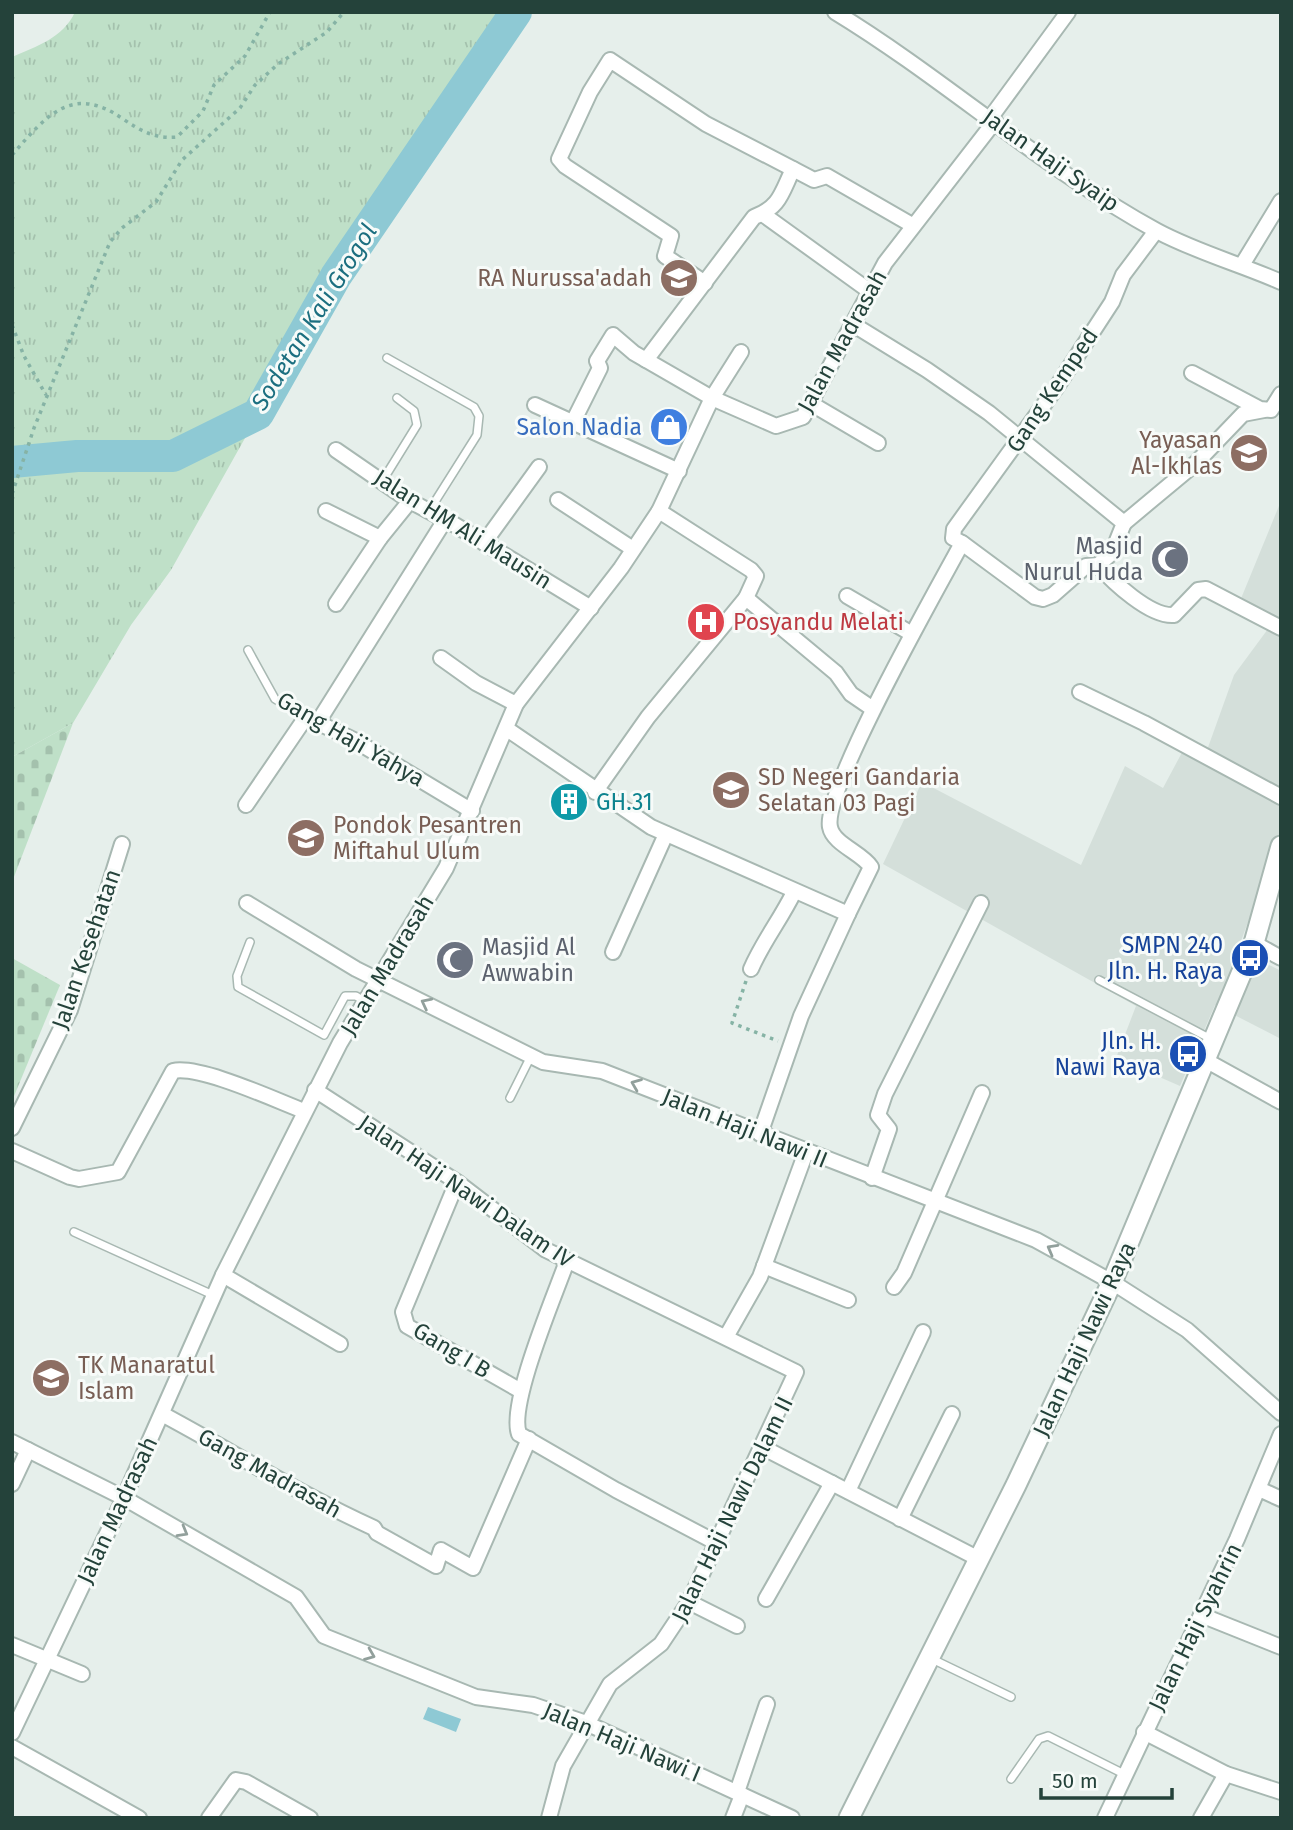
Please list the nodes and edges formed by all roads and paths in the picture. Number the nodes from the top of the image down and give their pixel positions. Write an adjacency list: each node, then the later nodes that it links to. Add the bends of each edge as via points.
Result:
1 (270, 12): 6 (path, via 245,56 214,85 202,111 177,137 158,139 91,102 65,106 35,128)
2 (344, 12): 23 (path, via 327,32 255,85 240,108 182,160 156,202 110,242)
3 (835, 12): 5 (street, Jalan Haji Syaip)
4 (1068, 12): 5 (street, Jalan Madrasah)
5 (993, 119): 10 (street, Jalan Madrasah); 11 (street, Jalan Haji Syaip, via 1080,183)
6 (12, 155)
7 (793, 169): 9 (street, via 778,200); 10 (street, via 814,180 827,176); 14 (street, via 706,124 610,60 559,159 671,236 665,256)
8 (1281, 201): 12 (street)
9 (764, 215): 14 (street, via 754,217); 15 (street)
10 (912, 225): 15 (street, Jalan Madrasah)
11 (1157, 231): 12 (street, Jalan Haji Syaip); 30 (street, Gang Kemped, via 1123,275 1106,310)
12 (1242, 265): 13 (street, Jalan Haji Syaip)
13 (1281, 282)
14 (705, 283): 19 (street)
15 (868, 290): 17 (street, Jalan Madrasah)
16 (12, 325): 23 (path)
17 (854, 325): 26 (street, Jalan Madrasah); 30 (street, via 927,369)
18 (741, 352): 25 (street)
19 (640, 356): 25 (street); 29 (street, via 611,336)
20 (387, 358): 40 (lane, via 474,407 479,416 477,435)
21 (1192, 373): 28 (street)
22 (1281, 394): 28 (street, via 1274,407)
23 (47, 396): 36 (path)
24 (397, 398): 35 (lane, via 414,411 417,425)
25 (712, 398): 26 (street, Jalan Madrasah, via 776,426 803,418); 34 (street, Jalan Madrasah)
26 (810, 403): 31 (street)
27 (535, 405): 29 (street)
28 (1264, 410): 43 (street, via 1242,414 1196,463)
29 (574, 421): 34 (street)
30 (1020, 437): 43 (street); 46 (street, Gang Kemped, via 954,529 953,538)
31 (878, 443)
32 (337, 450): 35 (street, Jalan HM Ali Mausin)
33 (539, 467): 45 (street)
34 (679, 471): 41 (street, Jalan Madrasah)
35 (383, 480): 38 (street, Jalan HM Ali Mausin)
36 (13, 492)
37 (558, 500): 47 (street)
38 (410, 501): 40 (street, Jalan HM Ali Mausin); 44 (street)
39 (326, 511): 44 (street)
40 (429, 511): 42 (street, Jalan HM Ali Mausin)
41 (659, 511): 47 (street, Jalan Madrasah); 50 (street, via 751,570 757,576)
42 (445, 520): 45 (street, Jalan HM Ali Mausin); 60 (street)
43 (1124, 523): 48 (street, via 1112,552)
44 (380, 538): 51 (street)
45 (484, 543): 52 (street, Jalan HM Ali Mausin)
46 (962, 543): 48 (street, via 1035,597 1053,595 1087,566); 54 (street)
47 (633, 549): 52 (street, Jalan Madrasah)
48 (1098, 565): 53 (street, via 1119,587 1162,614 1174,615 1198,590 1206,589)
49 (848, 596): 54 (street)
50 (746, 598): 59 (street); 62 (street, via 648,717)
51 (336, 604)
52 (591, 608): 58 (street, Jalan Madrasah)
53 (1281, 628)
54 (912, 634): 59 (street)
55 (248, 650): 60 (lane, Gang Haji Yahya, via 275,699)
56 (441, 658): 58 (street)
57 (1080, 692): 63 (street)
58 (516, 704): 61 (street, Jalan Madrasah)
59 (873, 709): 72 (street, via 840,783 829,822 832,833 871,867)
60 (312, 719): 64 (street); 65 (street, Gang Haji Yahya)
61 (507, 729): 62 (street); 65 (street, Jalan Madrasah)
62 (595, 792): 66 (street)
63 (1281, 797)
64 (246, 805)
65 (472, 811): 78 (street, Jalan Madrasah, via 446,868)
66 (666, 834): 69 (street); 75 (street)
67 (122, 844): 90 (street, Jalan Kesehatan, via 70,1010)
68 (1281, 846): 74 (street, Jalan Haji Nawi Raya)
69 (794, 892): 72 (street); 77 (street)
70 (247, 902): 78 (street, Jalan Haji Nawi II)
71 (981, 903): 94 (street, via 885,1094 878,1115 890,1129)
72 (848, 914): 82 (street)
73 (250, 942): 80 (lane, via 237,987 324,1035 345,996)
74 (1254, 943): 76 (street); 81 (street, Jalan Haji Nawi Raya)
75 (613, 952)
76 (1281, 958)
77 (751, 969): 82 (path, via 732,1023)
78 (377, 978): 80 (street, Jalan Madrasah); 83 (street, Jalan Haji Nawi II, one-way to 78)
79 (1099, 980): 81 (lane)
80 (364, 1001): 85 (street, Jalan Madrasah)
81 (1215, 1041): 84 (street, Jalan Haji Nawi Raya)
82 (790, 1046): 91 (street)
83 (531, 1056): 87 (lane); 91 (street, Jalan Haji Nawi II, one-way to 83, via 602,1071)
84 (1207, 1061): 88 (street); 101 (street, Jalan Haji Nawi Raya)
85 (315, 1090): 89 (street, Jalan Madrasah); 95 (street, Jalan Haji Nawi Dalam IV)
86 (982, 1093): 96 (street)
87 (510, 1098)
88 (1281, 1102)
89 (304, 1111): 92 (street, via 182,1069 173,1072 118,1172 79,1179); 100 (street, Jalan Madrasah)
90 (12, 1128)
91 (760, 1134): 93 (street, Jalan Haji Nawi II)
92 (12, 1151)
93 (806, 1153): 94 (street, Jalan Haji Nawi II); 99 (street)
94 (872, 1178): 96 (street, Jalan Haji Nawi II)
95 (457, 1182): 98 (street, Jalan Haji Nawi Dalam IV); 109 (street, Gang I B, via 403,1320)
96 (934, 1200): 101 (street, Jalan Haji Nawi II, one-way to 96, via 1036,1240); 102 (street)
97 (74, 1232): 103 (lane)
98 (567, 1261): 106 (street, Jalan Haji Nawi Dalam IV); 109 (street)
99 (764, 1266): 104 (street); 106 (street)
100 (223, 1275): 103 (street, Jalan Madrasah); 107 (street)
101 (1112, 1282): 110 (street, via 1187,1330); 126 (street, Jalan Haji Nawi Raya)
102 (894, 1287)
103 (214, 1295): 111 (street, Jalan Madrasah)
104 (848, 1300)
105 (923, 1332): 121 (street)
106 (726, 1337): 108 (street, Jalan Haji Nawi Dalam IV, via 793,1369)
107 (340, 1344)
108 (792, 1385): 116 (street, Jalan Haji Nawi Dalam II)
109 (521, 1391): 114 (street, via 517,1430)
110 (1281, 1413)
111 (162, 1414): 114 (street, Gang Madrasah, via 436,1566 441,1550 472,1568); 122 (street, Jalan Madrasah)
112 (952, 1414): 124 (street)
113 (1281, 1434): 120 (street, Jalan Haji Syahrin)
114 (529, 1439): 125 (street)
115 (12, 1442): 117 (street, Jalan Haji Nawi I)
116 (762, 1447): 118 (street); 125 (street, Jalan Haji Nawi Dalam II)
117 (28, 1450): 119 (street); 122 (street, Jalan Haji Nawi I)
118 (832, 1483): 121 (street); 127 (street)
119 (12, 1484)
120 (1259, 1489): 123 (street); 129 (street, Jalan Haji Syahrin)
121 (848, 1491): 124 (street)
122 (124, 1497): 133 (street, Jalan Madrasah); 138 (street, Jalan Haji Nawi I, one-way to 138, via 296,1597 324,1636 452,1690 533,1705)
123 (1281, 1499)
124 (900, 1519): 126 (street)
125 (717, 1543): 128 (street, Jalan Haji Nawi Dalam II)
126 (979, 1559): 134 (street, Jalan Haji Nawi Raya)
127 (766, 1599)
128 (689, 1602): 130 (street); 138 (street, Jalan Haji Nawi Dalam II, via 661,1644 610,1684)
129 (1201, 1615): 132 (street); 139 (street, Jalan Haji Syahrin)
130 (737, 1626)
131 (12, 1645): 133 (street)
132 (1281, 1647)
133 (47, 1658): 135 (street); 140 (street, Jalan Madrasah)
134 (930, 1658): 136 (lane); 153 (street, Jalan Haji Nawi Raya)
135 (82, 1674)
136 (1011, 1697)
137 (767, 1704): 146 (street)
138 (586, 1723): 146 (street, Jalan Haji Nawi I); 150 (street, Jalan Haji Nawi Dalam II, via 563,1766)
139 (1144, 1732): 142 (street); 143 (street, Jalan Haji Syahrin)
140 (12, 1733)
141 (12, 1747): 147 (street)
142 (1226, 1774): 145 (street); 155 (street)
143 (1126, 1775): 144 (lane, via 1048,1736 1039,1739); 154 (street, Jalan Haji Syahrin)
144 (1011, 1779)
145 (1281, 1791)
146 (740, 1793): 151 (street); 152 (street, Jalan Haji Nawi I)
147 (139, 1818)
148 (209, 1818): 149 (street, via 236,1780)
149 (310, 1818)
150 (548, 1818)
151 (733, 1818)
152 (792, 1818)
153 (849, 1818)
154 (1105, 1818)
155 (1201, 1818)

